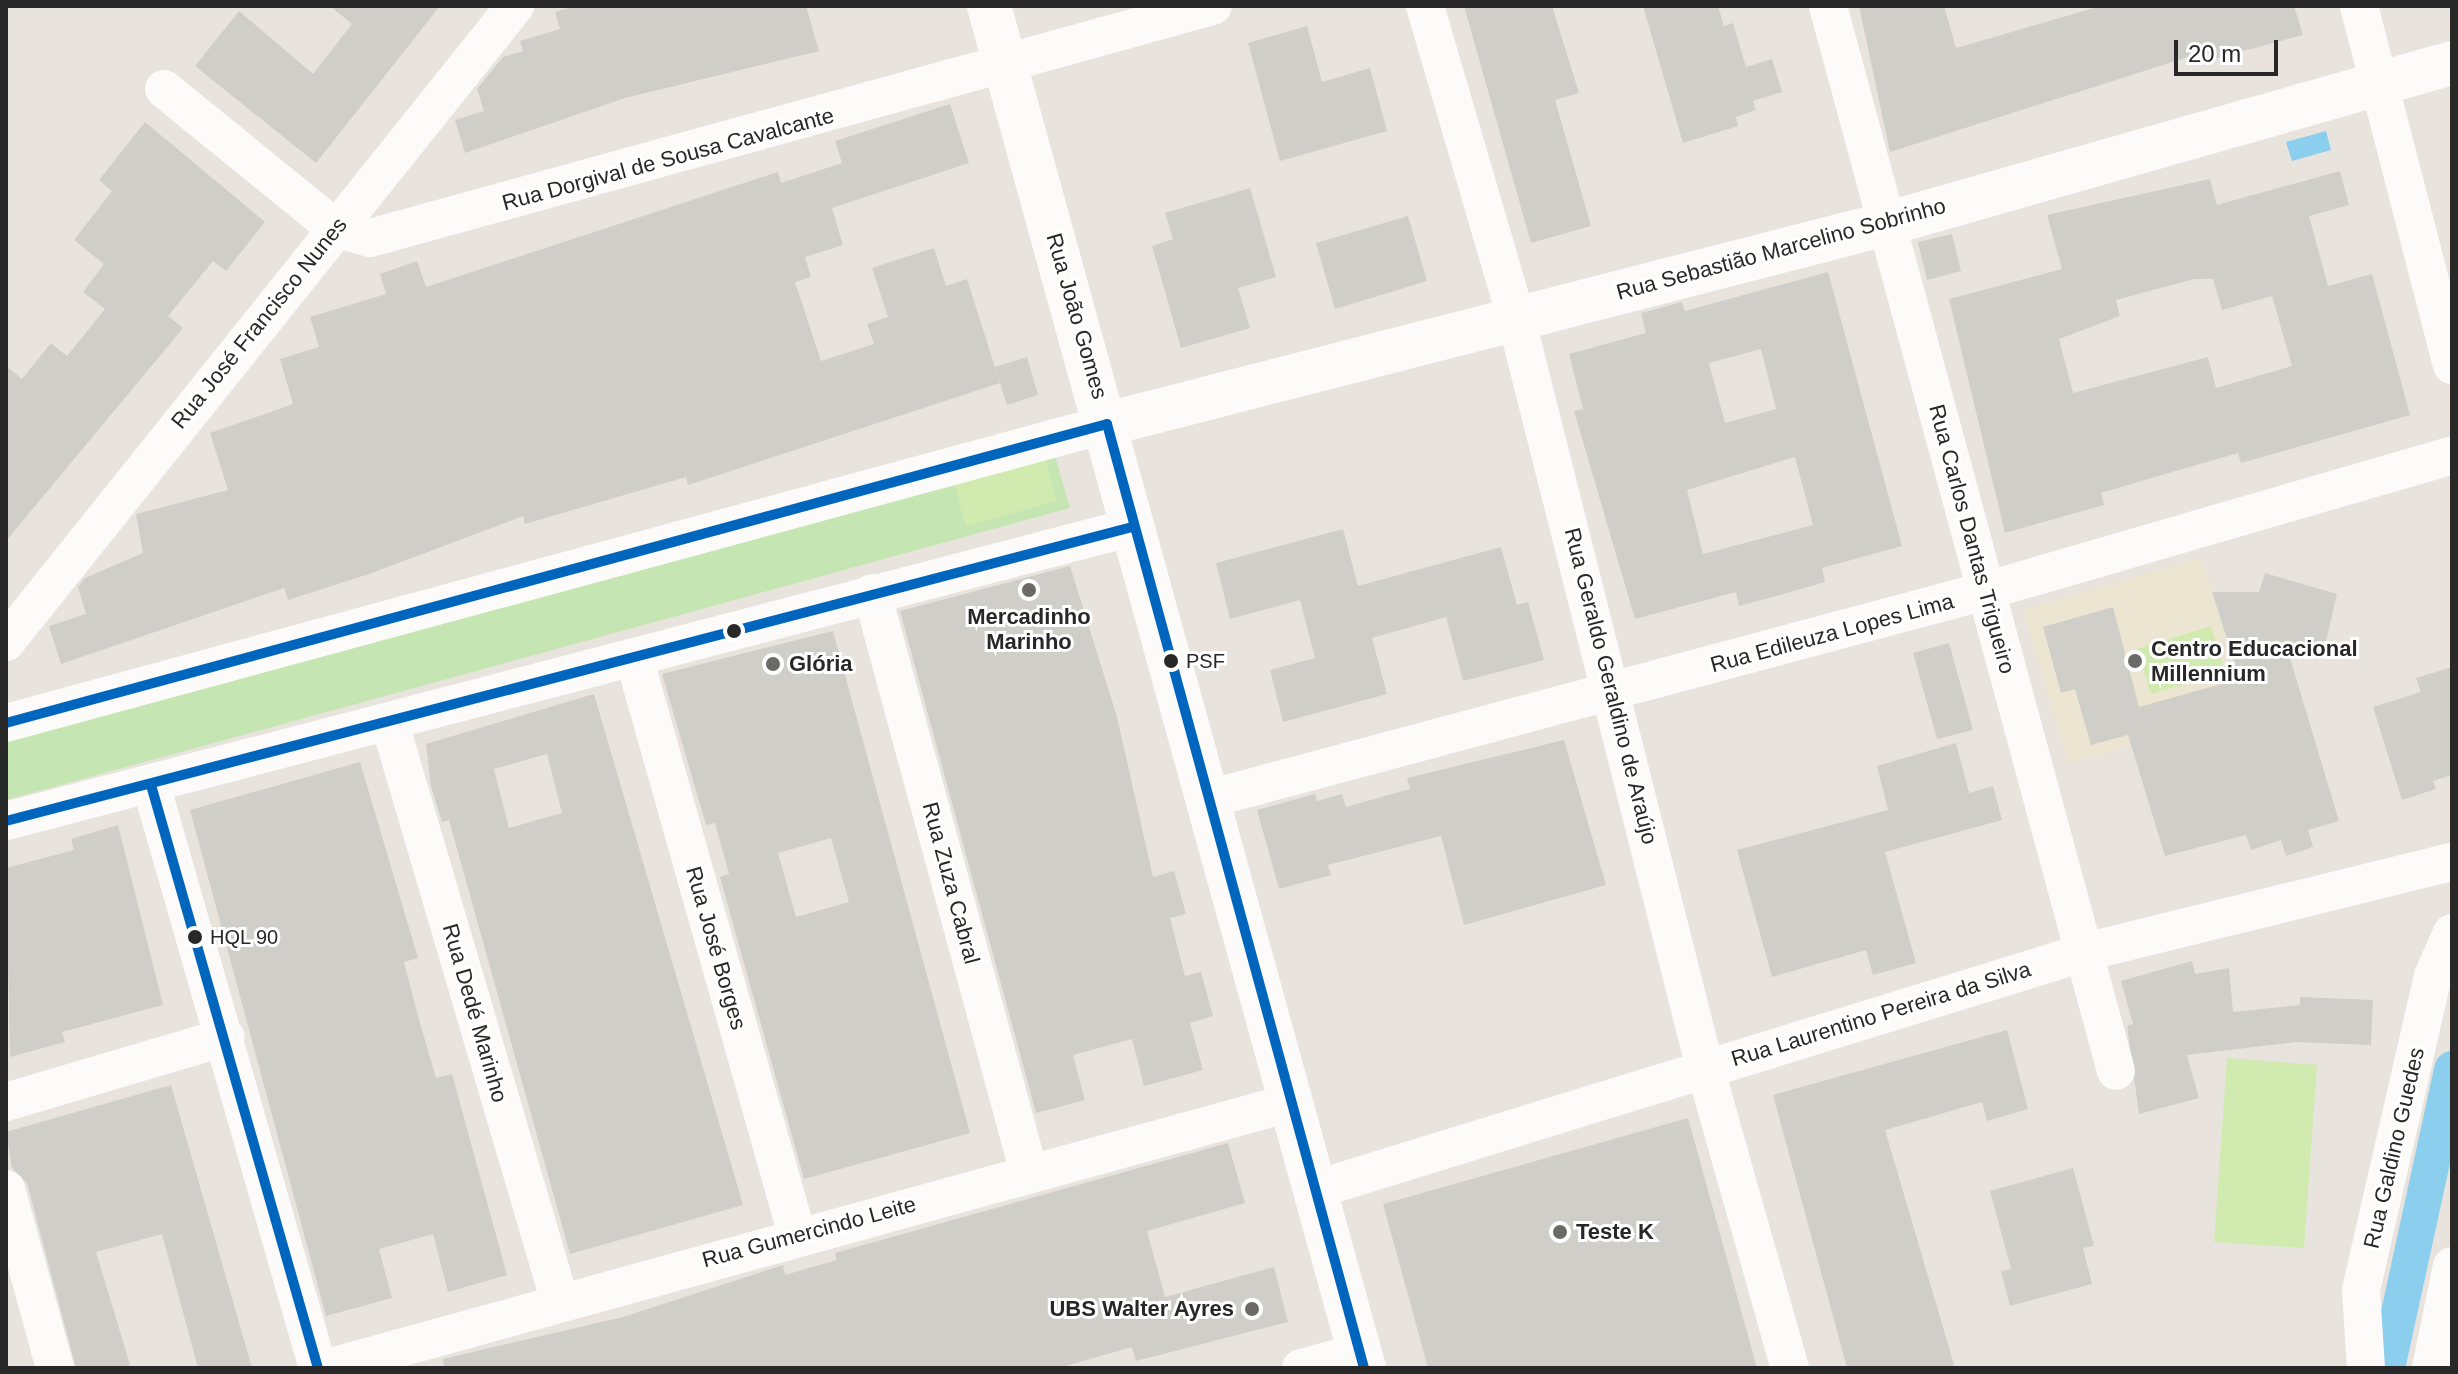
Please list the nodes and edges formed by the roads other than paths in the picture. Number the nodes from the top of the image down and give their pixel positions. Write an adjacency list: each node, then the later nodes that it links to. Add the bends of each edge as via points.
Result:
1 (515, 6): 12 (street, Rua José Francisco Nunes)
2 (989, 6): 8 (street, Rua João Gomes)
3 (1213, 6): 8 (street, Rua Dorgival de Sousa Cavalcante)
4 (1425, 6): 13 (street, Rua Geraldo Geraldino de Araújo)
5 (1828, 6): 11 (street, Rua Carlos Dantas Trigueiro)
6 (2359, 6): 9 (street)
7 (2452, 63): 9 (street, Rua Sebastião Marcelino Sobrinho)
8 (1007, 67): 12 (street, Rua Dorgival de Sousa Cavalcante, via 387,236); 15 (street, Rua João Gomes)
9 (2379, 84): 11 (street, Rua Sebastião Marcelino Sobrinho); 14 (street)
10 (164, 89): 12 (street)
11 (1886, 224): 13 (street, Rua Sebastião Marcelino Sobrinho); 18 (street, Rua Carlos Dantas Trigueiro)
12 (335, 228): 20 (street, Rua José Francisco Nunes)
13 (1516, 318): 15 (street, Rua Sebastião Marcelino Sobrinho); 22 (street, Rua Geraldo Geraldino de Araújo)
14 (2452, 365)
15 (1107, 424): 17 (street, Rua João Gomes); 23 (street)
16 (2452, 455): 18 (street, Rua Edileuza Lopes Lima)
17 (1132, 527): 19 (street); 26 (street, Rua João Gomes)
18 (1985, 591): 22 (street, Rua Edileuza Lopes Lima); 30 (street, Rua Carlos Dantas Trigueiro)
19 (872, 593): 21 (street); 36 (street, Rua Zuza Cabral)
20 (6, 642)
21 (635, 661): 24 (street); 39 (street, Rua José Borges)
22 (1615, 693): 26 (street, Rua Edileuza Lopes Lima); 32 (street, Rua Geraldo Geraldino de Araújo)
23 (6, 723)
24 (390, 724): 25 (street); 41 (street, Rua Dedé Marinho)
25 (151, 785): 27 (street); 31 (street)
26 (1208, 799): 35 (street, Rua João Gomes)
27 (6, 821)
28 (2452, 862): 30 (street, Rua Laurentino Pereira da Silva)
29 (2452, 933): 42 (street, Rua Galdino Guedes, via 2433,976 2361,1290)
30 (2089, 951): 32 (street, Rua Laurentino Pereira da Silva); 33 (street, Rua Carlos Dantas Trigueiro)
31 (226, 1037): 34 (street); 45 (street)
32 (1705, 1068): 38 (street, Rua Laurentino Pereira da Silva); 48 (street, Rua Geraldo Geraldino de Araújo)
33 (2116, 1071)
34 (6, 1102)
35 (1293, 1102): 36 (street, Rua Gumercindo Leite); 38 (street, Rua João Gomes)
36 (1029, 1173): 39 (street, Rua Gumercindo Leite)
37 (6, 1189): 44 (street)
38 (1317, 1189): 43 (street, Rua João Gomes)
39 (797, 1235): 41 (street, Rua Gumercindo Leite)
40 (2452, 1266): 49 (street)
41 (560, 1302): 46 (street, Rua Gumercindo Leite)
42 (2364, 1356)
43 (1362, 1360): 47 (street)
44 (55, 1368)
45 (318, 1368)
46 (327, 1368)
47 (1301, 1368)
48 (1790, 1368)
49 (2431, 1368)

